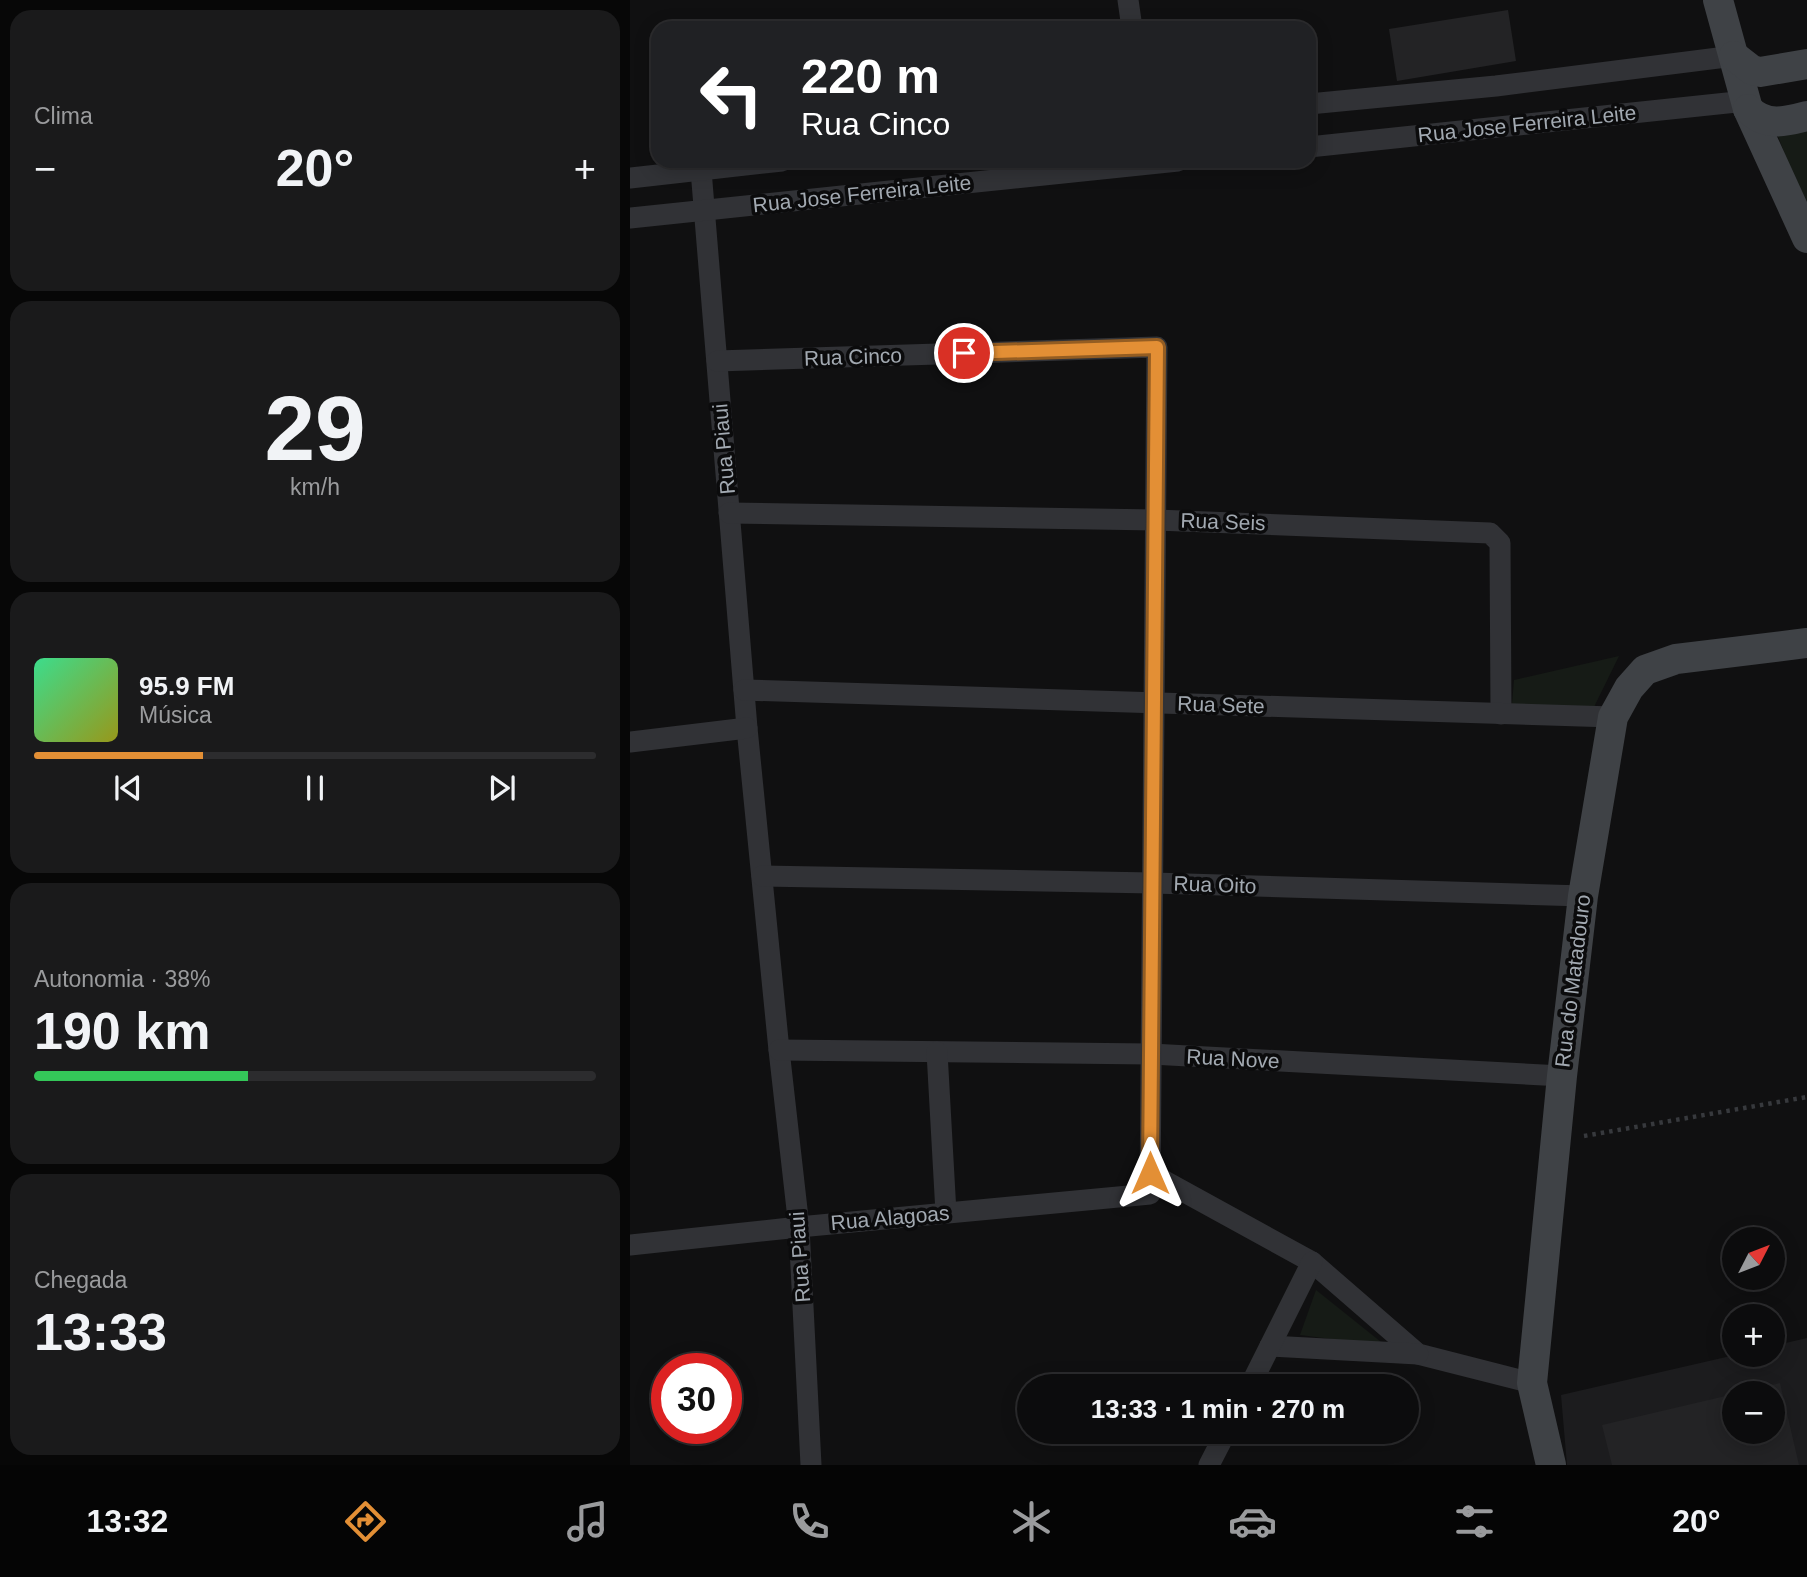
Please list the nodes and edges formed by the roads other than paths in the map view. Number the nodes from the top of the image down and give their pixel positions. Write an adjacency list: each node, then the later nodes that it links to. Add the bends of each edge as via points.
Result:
1 (1128, 0): 3 (street)
2 (1718, 0): 4 (street)
3 (1131, 21)
4 (1734, 57): 6 (street); 7 (street, Rua Jose Ferreira Leite)
5 (1807, 64): 6 (street)
6 (1749, 94): 8 (street, via 1755,115 1772,122); 9 (street, Rua Jose Ferreira Leite); 16 (street)
7 (1316, 103)
8 (1807, 116)
9 (1316, 146)
10 (719, 168): 12 (street, Rua Jose Ferreira Leite)
11 (1110, 168): 14 (street, Rua Jose Ferreira Leite)
12 (701, 170): 13 (street, Rua Jose Ferreira Leite); 14 (street, Rua Piaui)
13 (630, 178)
14 (704, 210): 15 (street, Rua Jose Ferreira Leite); 17 (street, Rua Piaui)
15 (630, 218)
16 (1807, 238)
17 (716, 361): 18 (street, Rua Piaui); 19 (street, Rua Cinco, via 1157,347)
18 (729, 513): 19 (street, Rua Seis); 21 (street, Rua Piaui)
19 (1156, 520): 22 (street); 23 (street, Rua Seis, via 1490,533 1500,543)
20 (1807, 643): 24 (street, Rua do Matadouro, via 1676,659 1645,670)
21 (744, 690): 22 (street, Rua Sete); 25 (street, Rua Piaui)
22 (1154, 703): 23 (street, Rua Sete); 28 (street)
23 (1501, 714): 24 (street, Rua Sete)
24 (1613, 718): 29 (street, Rua do Matadouro)
25 (747, 728): 26 (street); 27 (street, Rua Piaui)
26 (630, 742)
27 (762, 876): 28 (street, Rua Oito); 30 (street, Rua Piaui)
28 (1153, 883): 29 (street, Rua Oito); 32 (street)
29 (1583, 896): 33 (street, Rua do Matadouro)
30 (779, 1050): 31 (street, Rua Nove); 36 (street, Rua Piaui)
31 (937, 1052): 32 (street, Rua Nove); 35 (street)
32 (1151, 1054): 33 (street, Rua Nove); 34 (street)
33 (1562, 1076): 42 (street, Rua do Matadouro)
34 (1150, 1183): 35 (street, Rua Alagoas); 38 (street)
35 (946, 1213): 36 (street, Rua Alagoas)
36 (799, 1227): 37 (street, Rua Alagoas); 44 (street, Rua Piaui)
37 (630, 1245)
38 (1312, 1262): 39 (street); 40 (street)
39 (1270, 1346): 40 (street); 41 (street)
40 (1418, 1354): 42 (street)
41 (1256, 1374)
42 (1532, 1383): 46 (street, Rua do Matadouro)
43 (1220, 1444): 45 (street)
44 (811, 1465)
45 (1209, 1465)
46 (1551, 1465)

